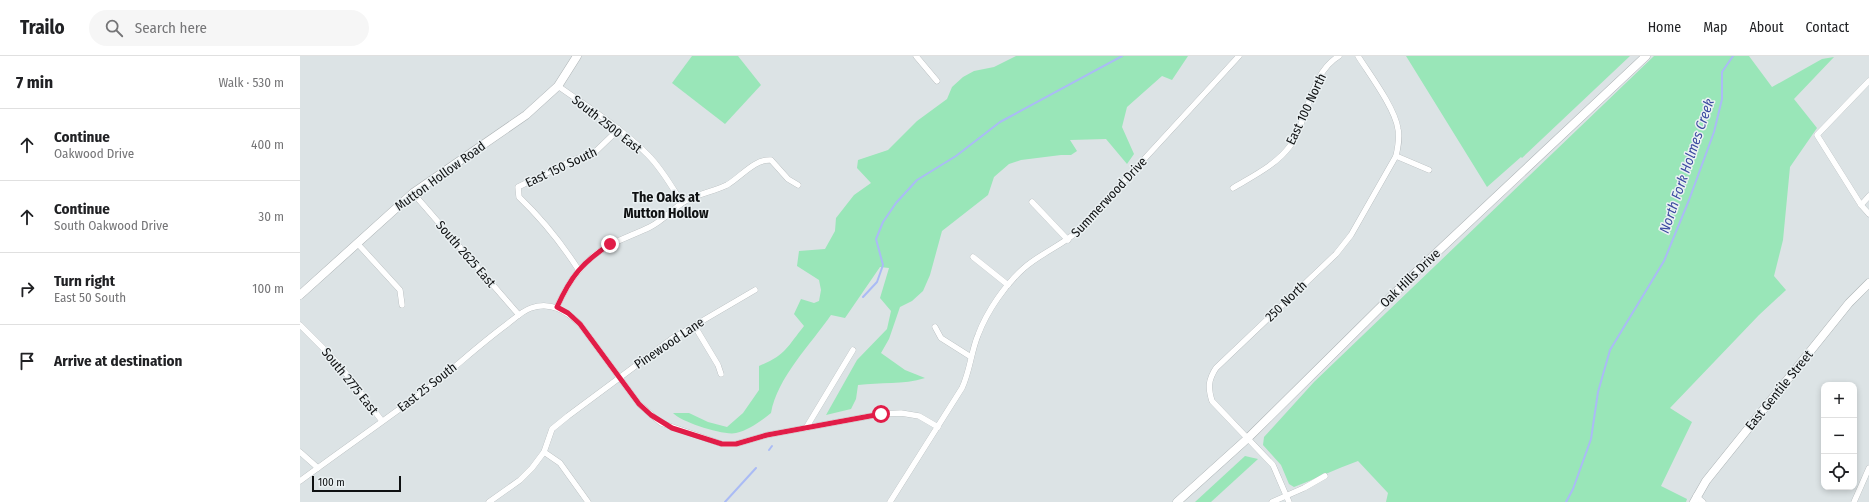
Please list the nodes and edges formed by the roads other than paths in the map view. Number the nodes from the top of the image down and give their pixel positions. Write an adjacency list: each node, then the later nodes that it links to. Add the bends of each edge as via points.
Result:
1 (577, 56): 9 (main road, Mutton Hollow Road)
2 (916, 56): 7 (street)
3 (1239, 56): 21 (street, Summerwood Drive)
4 (1340, 56): 14 (street, East 100 North, via 1331,61 1322,74 1291,145 1283,155)
5 (1358, 56): 11 (street, via 1393,113 1399,142)
6 (1646, 56): 42 (main road, Oak Hills Drive, via 1417,271)
7 (937, 81)
8 (1869, 81): 19 (street, via 1817,135)
9 (558, 86): 10 (street, South 2500 East); 15 (main road, Mutton Hollow Road, via 526,115)
10 (619, 129): 18 (street, South 2500 East, via 649,156); 24 (street, East 150 South, via 596,152 573,160 518,187 519,197 561,242)
11 (1396, 156): 12 (street); 42 (street, 250 North, via 1352,235 1336,254 1216,368 1209,379 1212,401)
12 (1429, 170)
13 (798, 185): 18 (street, via 788,179 770,160 763,160 727,184)
14 (1233, 188)
15 (413, 193): 22 (main road, Mutton Hollow Road); 31 (street, South 2625 East)
16 (1869, 196): 19 (street)
17 (1032, 202): 21 (street)
18 (682, 203): 24 (street, via 650,227 610,244)
19 (1861, 205): 20 (street)
20 (1869, 214)
21 (1068, 240): 26 (street, Summerwood Drive, via 1024,268)
22 (357, 243): 28 (main road, Mutton Hollow Road); 29 (street, via 400,290)
23 (973, 257): 26 (street)
24 (578, 269): 30 (street)
25 (1869, 283): 50 (main road, East Gentile Street, via 1848,303 1706,481)
26 (1008, 285): 36 (street, Summerwood Drive, via 990,310)
27 (755, 290): 33 (street, Pinewood Lane)
28 (300, 295)
29 (402, 305)
30 (557, 307): 31 (street, East 25 South, via 543,305 530,308); 38 (street, via 580,324)
31 (519, 315): 39 (street, East 25 South)
32 (300, 325): 39 (street, South 2775 East, via 338,363)
33 (694, 325): 37 (street); 38 (street, Pinewood Lane)
34 (935, 328): 36 (street, via 941,338)
35 (853, 350): 41 (street)
36 (971, 357): 40 (street, Summerwood Drive, via 968,375 962,388)
37 (721, 374)
38 (620, 378): 41 (street, via 639,404 661,423 722,444 736,444); 44 (street, Pinewood Lane, via 552,429)
39 (382, 421): 45 (street, East 25 South)
40 (938, 427): 41 (street, via 919,416 900,413 881,414); 53 (street, Summerwood Drive)
41 (806, 428)
42 (1248, 438): 49 (street, via 1273,465); 54 (main road, Oak Hills Drive)
43 (300, 452): 45 (street)
44 (544, 452): 51 (street, Pinewood Lane, via 520,480); 52 (street, via 560,463)
45 (318, 468): 48 (street, East 25 South)
46 (1869, 468): 58 (street)
47 (1325, 476): 49 (street)
48 (300, 481)
49 (1286, 495): 55 (street); 56 (street)
50 (1695, 499): 57 (street)
51 (489, 502)
52 (588, 502)
53 (890, 502)
54 (1177, 502)
55 (1272, 502)
56 (1289, 502)
57 (1703, 502)
58 (1854, 502)

